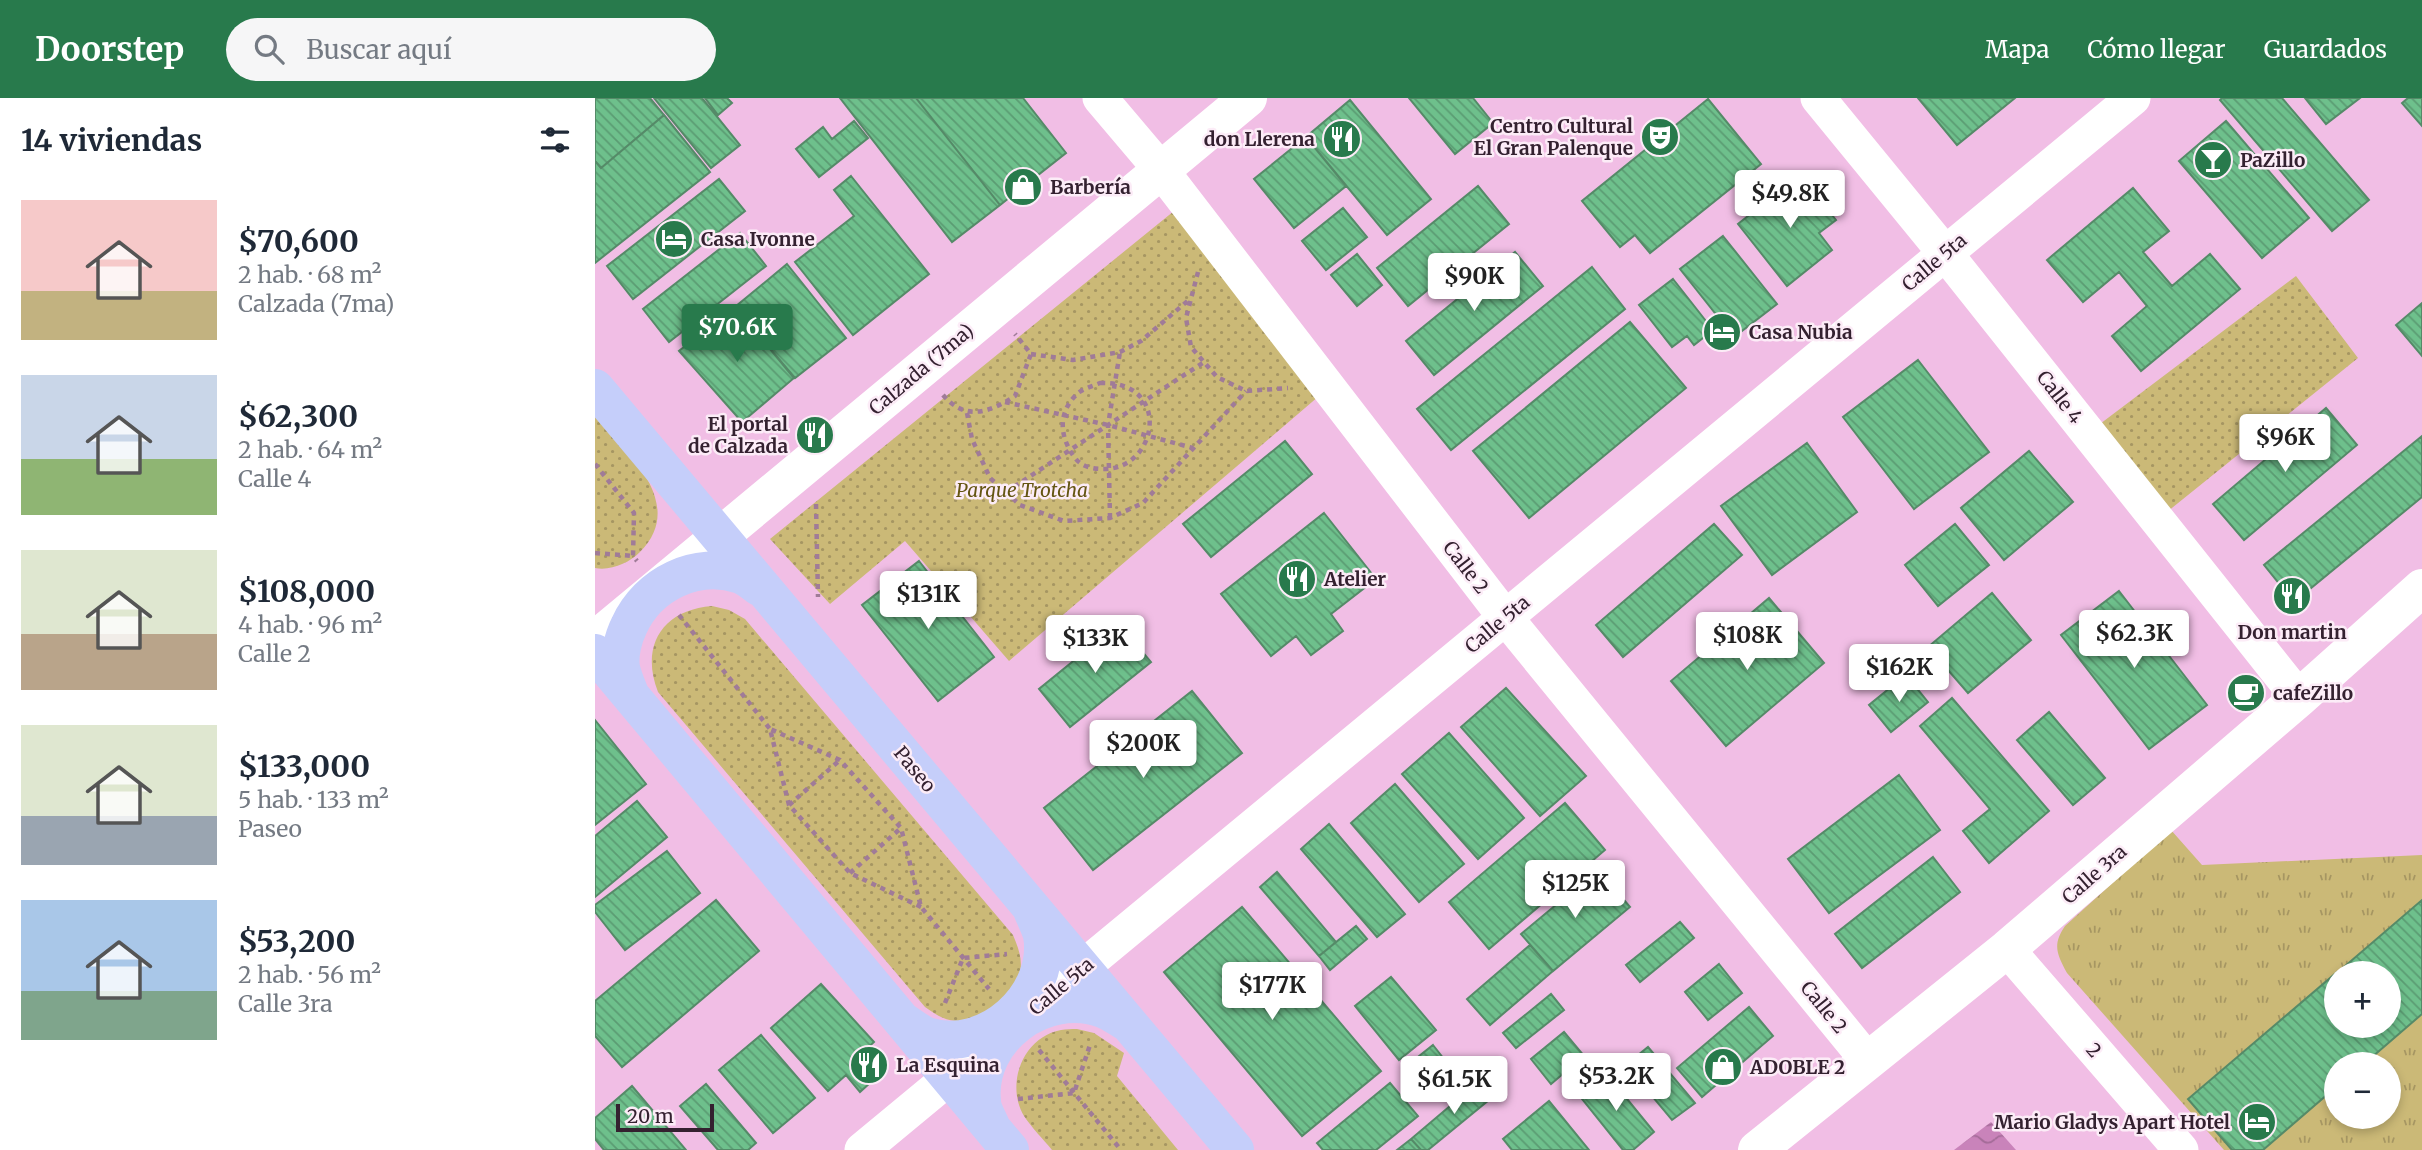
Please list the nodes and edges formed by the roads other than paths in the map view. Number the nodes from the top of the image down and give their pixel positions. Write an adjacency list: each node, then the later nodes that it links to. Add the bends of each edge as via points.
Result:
1 (1100, 98): 5 (street, Calle 2)
2 (1248, 98): 5 (main road, Calzada (7ma))
3 (1818, 98): 6 (street, Calle 4)
4 (2133, 98): 6 (street, Calle 5ta)
5 (1161, 170): 8 (main road, Calzada (7ma)); 12 (street, Calle 2)
6 (1945, 253): 12 (street, Calle 5ta); 16 (street, Calle 4)
7 (595, 388): 8 (main road, Paseo)
8 (720, 536): 9 (main road, Calzada (7ma)); 11 (main road, Paseo)
9 (658, 587): 11 (main road, via 684,575 714,570 743,576); 13 (main road, Calzada (7ma)); 15 (main road, via 636,610 624,637 621,667)
10 (2422, 588): 16 (main road, Calle 3ra)
11 (767, 592): 17 (main road, Paseo)
12 (1505, 617): 19 (street, Calle 5ta); 23 (street, Calle 2)
13 (595, 640)
14 (595, 653): 15 (main road)
15 (629, 694): 20 (main road)
16 (2299, 698): 18 (main road, Calle 3ra)
17 (1031, 908): 19 (main road, Paseo); 20 (main road, via 1042,935 1041,965 1030,993 1012,1017 986,1032 957,1039 927,1036)
18 (2007, 949): 23 (main road, Calle 3ra); 29 (street, 2)
19 (1081, 967): 21 (street, Calle 5ta); 22 (main road, Paseo)
20 (902, 1021): 24 (main road)
21 (1017, 1023): 22 (main road, via 1043,1009 1072,1004 1102,1009); 24 (street, Calle 5ta); 25 (main road, via 996,1045 984,1072 981,1102)
22 (1111, 1028): 27 (main road, Paseo)
23 (1868, 1061): 28 (main road, Calle 3ra)
24 (949, 1077): 25 (main road); 26 (street, Calle 5ta)
25 (1001, 1139)
26 (862, 1150)
27 (1235, 1150)
28 (1757, 1150)
29 (2182, 1150)

